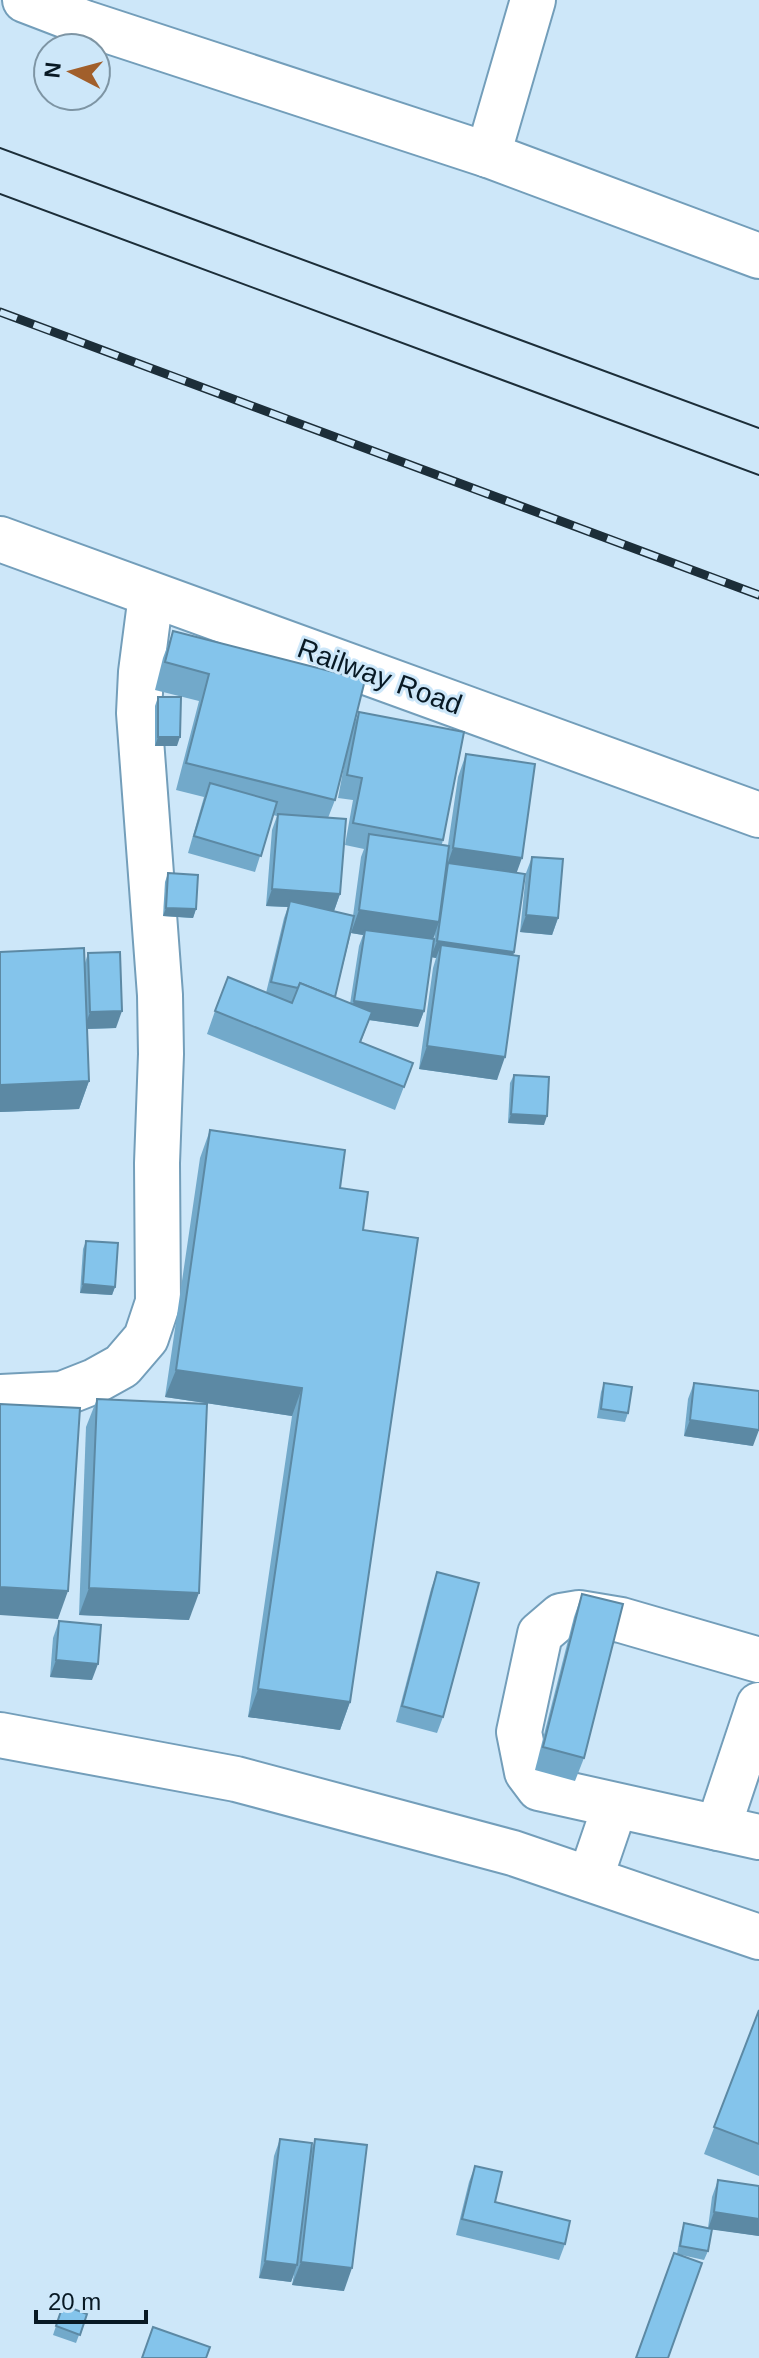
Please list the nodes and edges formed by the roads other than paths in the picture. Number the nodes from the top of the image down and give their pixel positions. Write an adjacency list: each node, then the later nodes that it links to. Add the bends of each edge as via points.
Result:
1 (25, 0): 3 (street)
2 (533, 0): 4 (street)
3 (84, 11): 4 (street)
4 (488, 155): 5 (street)
5 (759, 256)
6 (0, 539): 7 (street, Railway Road)
7 (151, 595): 8 (street, Railway Road); 9 (street, via 139,713 160,995 158,1302 146,1338 122,1366 62,1394)
8 (759, 815)
9 (0, 1397)
10 (759, 1660): 13 (street, via 579,1613 561,1616 540,1634 519,1732 527,1772 539,1788)
11 (759, 1705): 14 (street)
12 (0, 1735): 15 (street, via 236,1779 513,1853)
13 (615, 1806): 14 (street); 15 (street)
14 (739, 1833)
15 (590, 1879): 16 (street)
16 (759, 1937)

